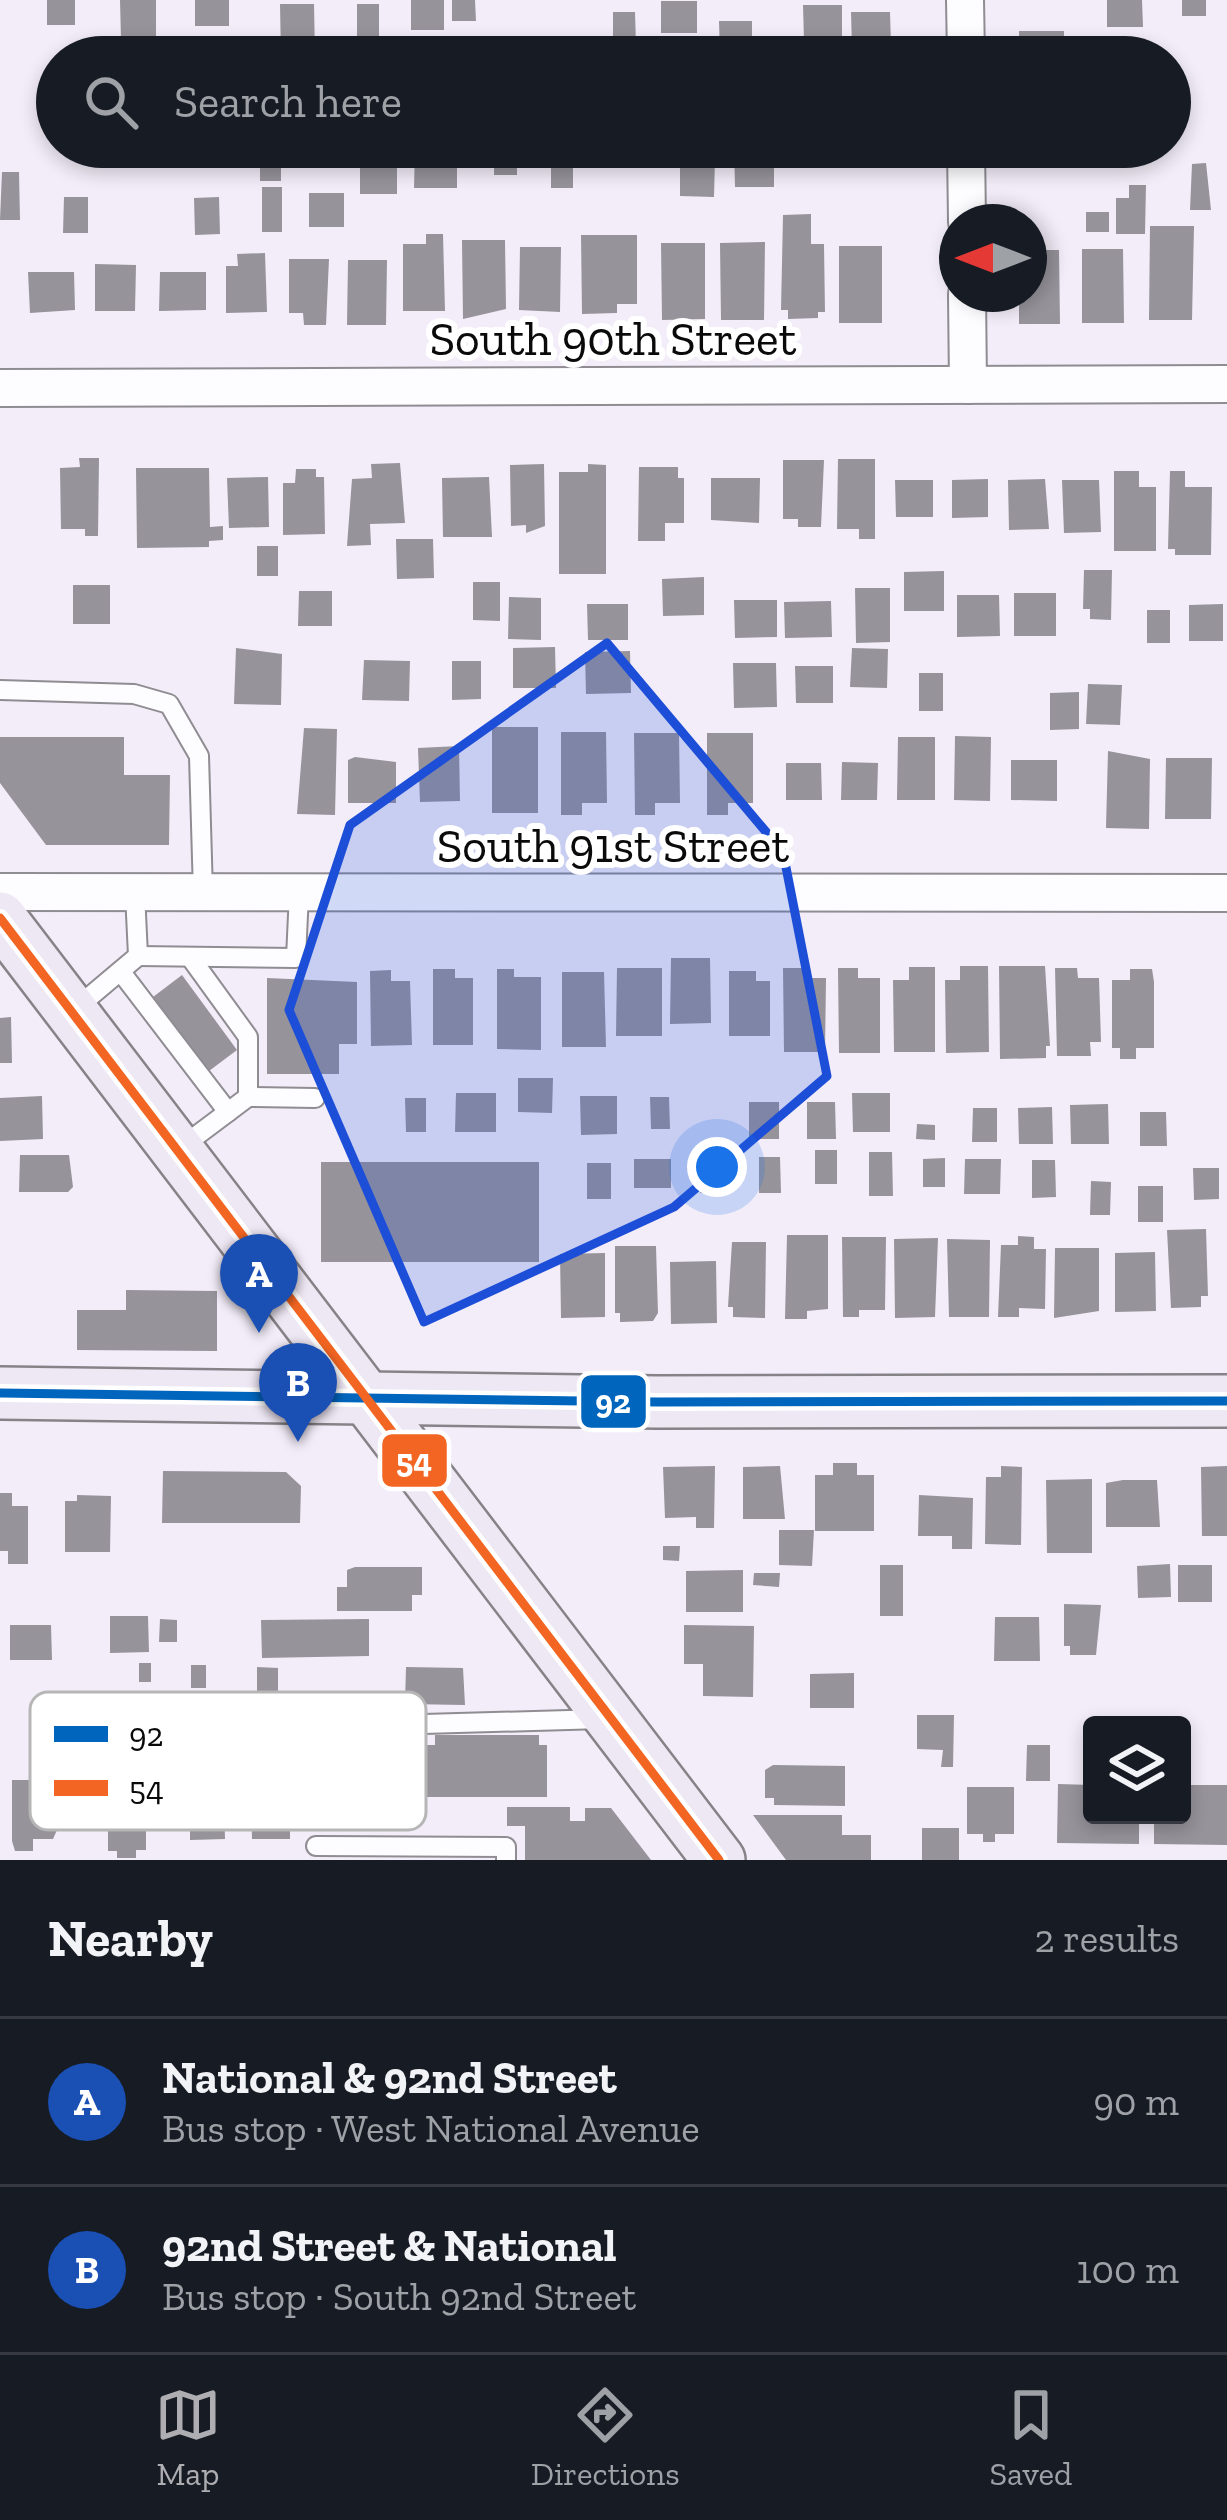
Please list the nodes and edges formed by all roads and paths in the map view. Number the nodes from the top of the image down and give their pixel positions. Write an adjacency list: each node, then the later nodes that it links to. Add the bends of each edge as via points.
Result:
1 (965, 0): 2 (street)
2 (966, 36)
3 (966, 168): 4 (street)
4 (967, 204)
5 (968, 312): 7 (street)
6 (1227, 383): 7 (street, South 90th Street)
7 (968, 385): 8 (street, South 90th Street)
8 (0, 388)
9 (0, 690): 12 (lane, via 134,694 169,704 199,756)
10 (0, 892): 11 (street, South 91st Street)
11 (135, 893): 12 (street, South 91st Street); 16 (lane)
12 (203, 893): 13 (street, South 91st Street)
13 (299, 893): 14 (street, South 91st Street); 17 (lane, via 296,958)
14 (1227, 893)
15 (0, 918): 19 (street)
16 (138, 956): 17 (lane); 18 (lane)
17 (190, 957): 20 (lane, via 248,1037)
18 (121, 972): 19 (lane); 22 (lane)
19 (71, 1012): 23 (street)
20 (248, 1097): 21 (lane); 22 (lane)
21 (315, 1098)
22 (228, 1112): 23 (lane)
23 (176, 1151): 25 (street)
24 (0, 1393): 25 (street)
25 (364, 1398): 26 (street); 27 (street)
26 (1227, 1401)
27 (611, 1719): 28 (lane); 32 (street)
28 (426, 1724)
29 (316, 1846): 30 (lane)
30 (433, 1853): 31 (lane, via 506,1847)
31 (506, 1860)
32 (719, 1860)

